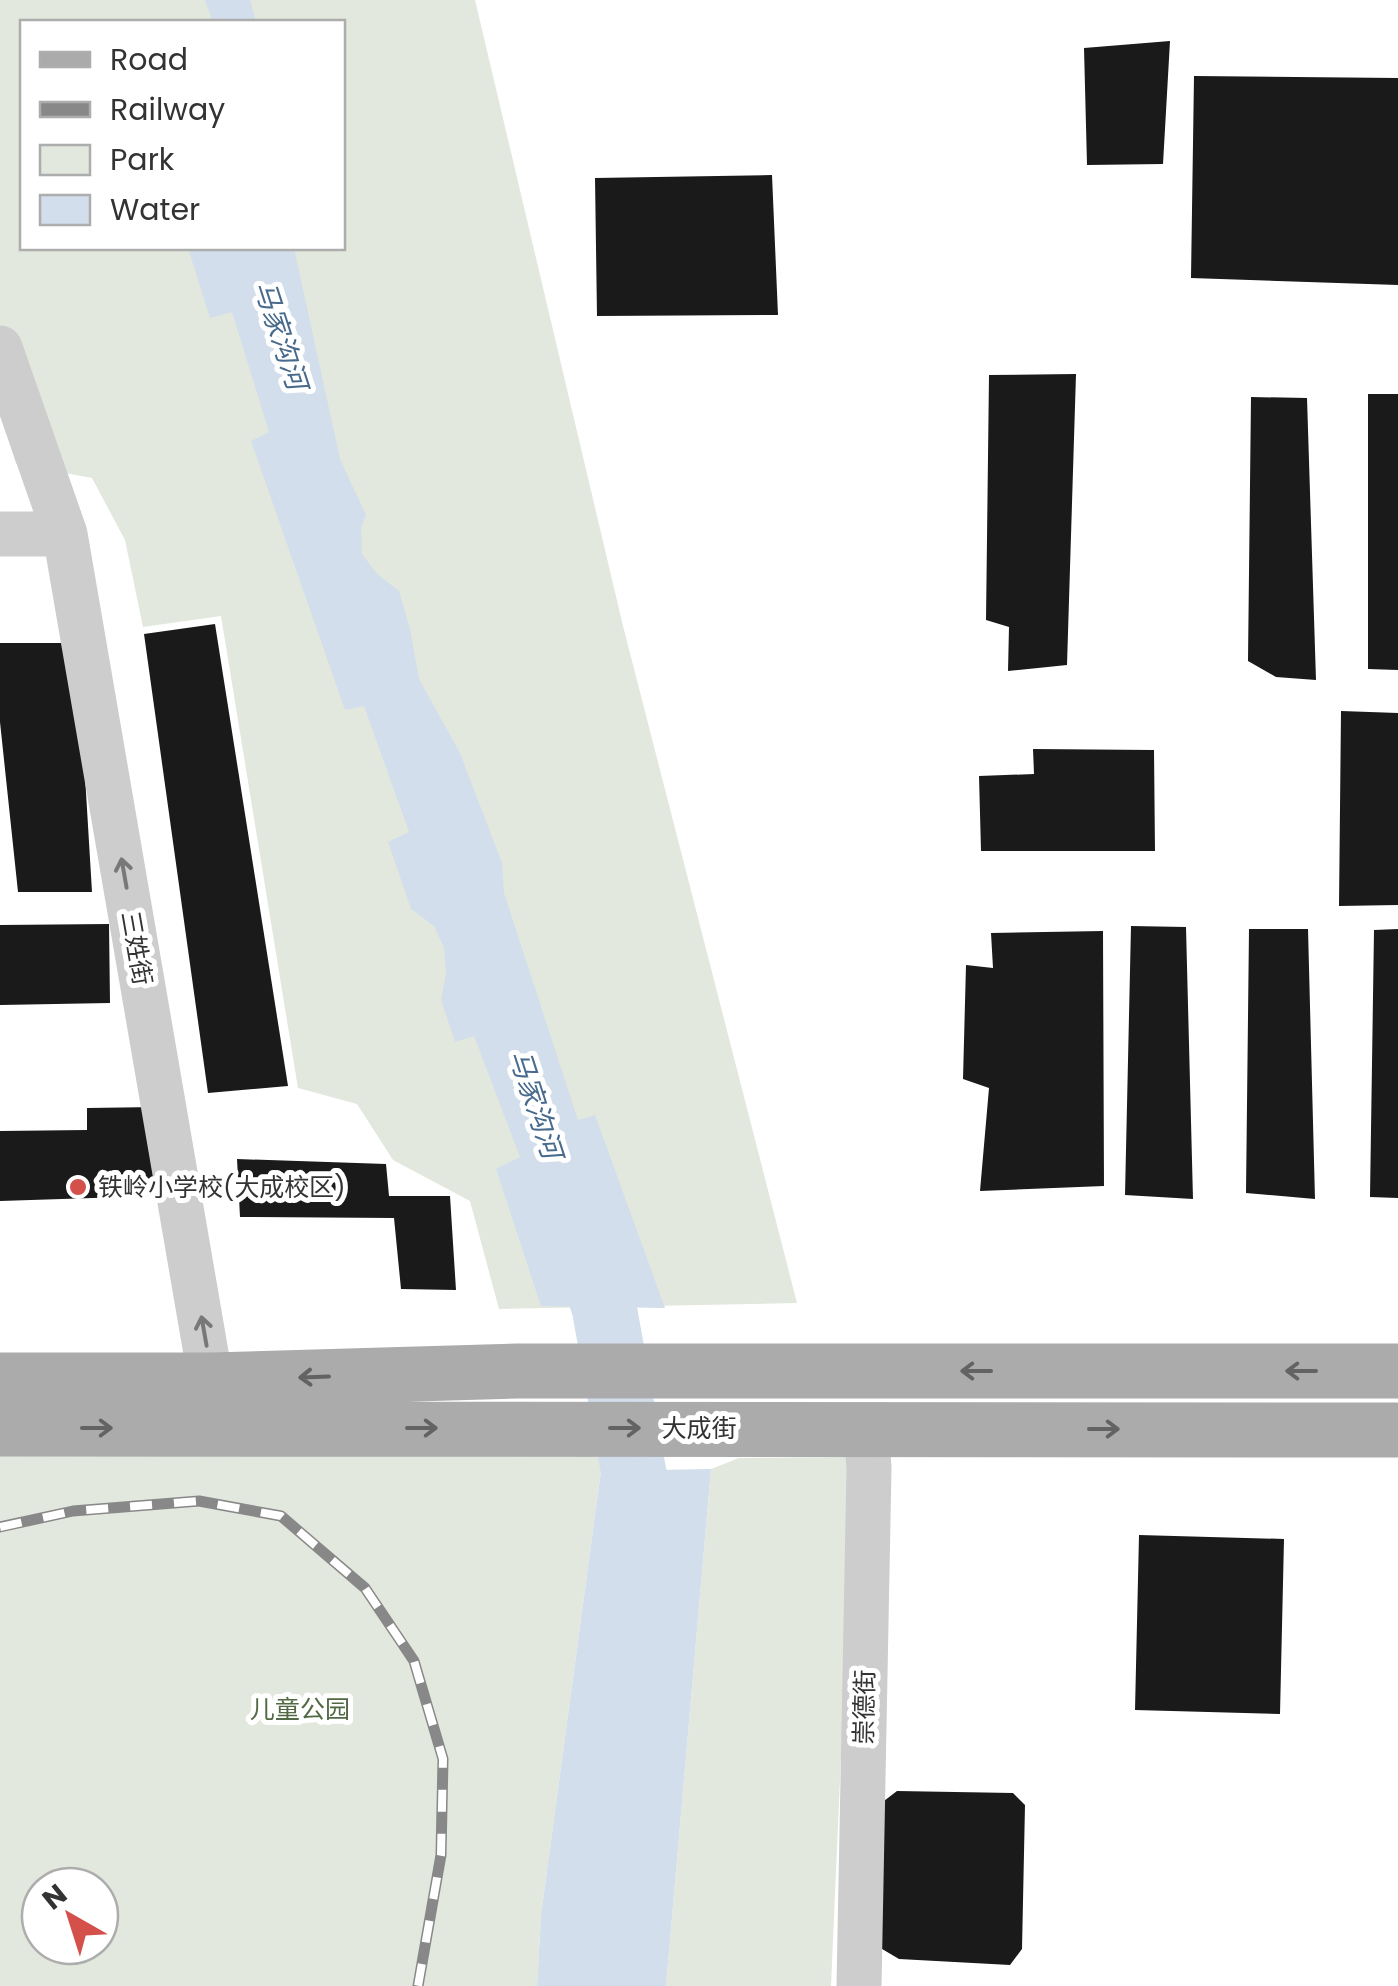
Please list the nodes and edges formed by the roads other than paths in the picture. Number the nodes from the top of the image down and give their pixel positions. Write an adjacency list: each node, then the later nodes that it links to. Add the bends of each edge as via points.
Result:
1 (0, 348): 3 (street, 三姓街)
2 (0, 534): 3 (street)
3 (66, 534): 6 (street, 三姓街, one-way to 3)
4 (1398, 1371): 6 (main road, 大成街, one-way to 6, via 517,1372)
5 (0, 1380): 6 (main road, 大成街)
6 (216, 1404): 7 (main road, 大成街, one-way to 7, via 528,1428); 8 (main road, 大成街, one-way to 6)
7 (866, 1428): 9 (main road, 大成街, one-way to 9); 10 (street, 崇德街)
8 (0, 1429)
9 (1398, 1430)
10 (859, 1986)

